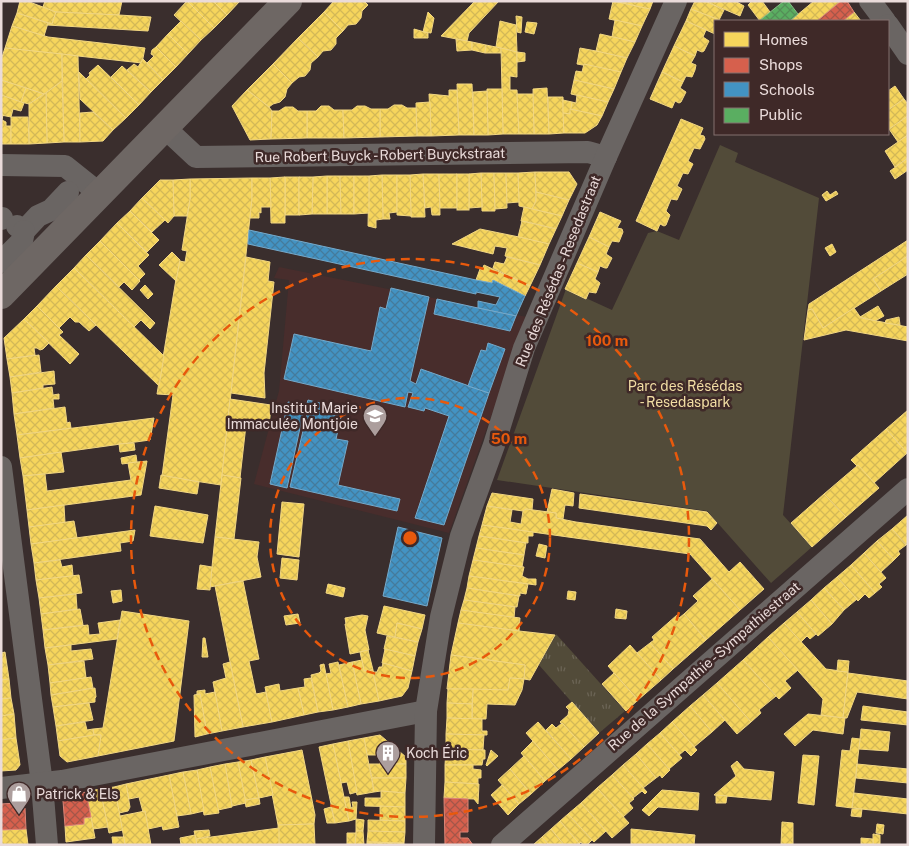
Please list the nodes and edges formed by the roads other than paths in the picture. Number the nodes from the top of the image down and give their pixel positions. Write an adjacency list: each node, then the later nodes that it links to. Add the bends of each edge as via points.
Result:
1 (288, 1): 7 (street)
2 (676, 1): 8 (street, Rue des Résédas - Resedastraat)
3 (870, 1): 4 (street)
4 (884, 20)
5 (889, 27): 6 (street)
6 (908, 54)
7 (165, 128): 8 (street, Rue Robert Buyck - Robert Buyckstraat, via 196,157 588,152); 11 (street)
8 (606, 157): 17 (street, Rue des Résédas - Resedastraat, via 524,348 461,536 441,617)
9 (1, 165): 11 (street, via 66,166)
10 (68, 192): 12 (street, via 51,210)
11 (100, 194): 14 (street)
12 (10, 227): 13 (street)
13 (1, 262)
14 (1, 295)
15 (1, 467): 18 (street)
16 (908, 489): 22 (street, Rue de la Sympathie - Sympathiestraat)
17 (426, 712): 18 (street); 21 (street, Rue des Résédas - Resedastraat)
18 (42, 784): 19 (street); 20 (street)
19 (1, 788)
20 (47, 845)
21 (424, 845)
22 (502, 845)

